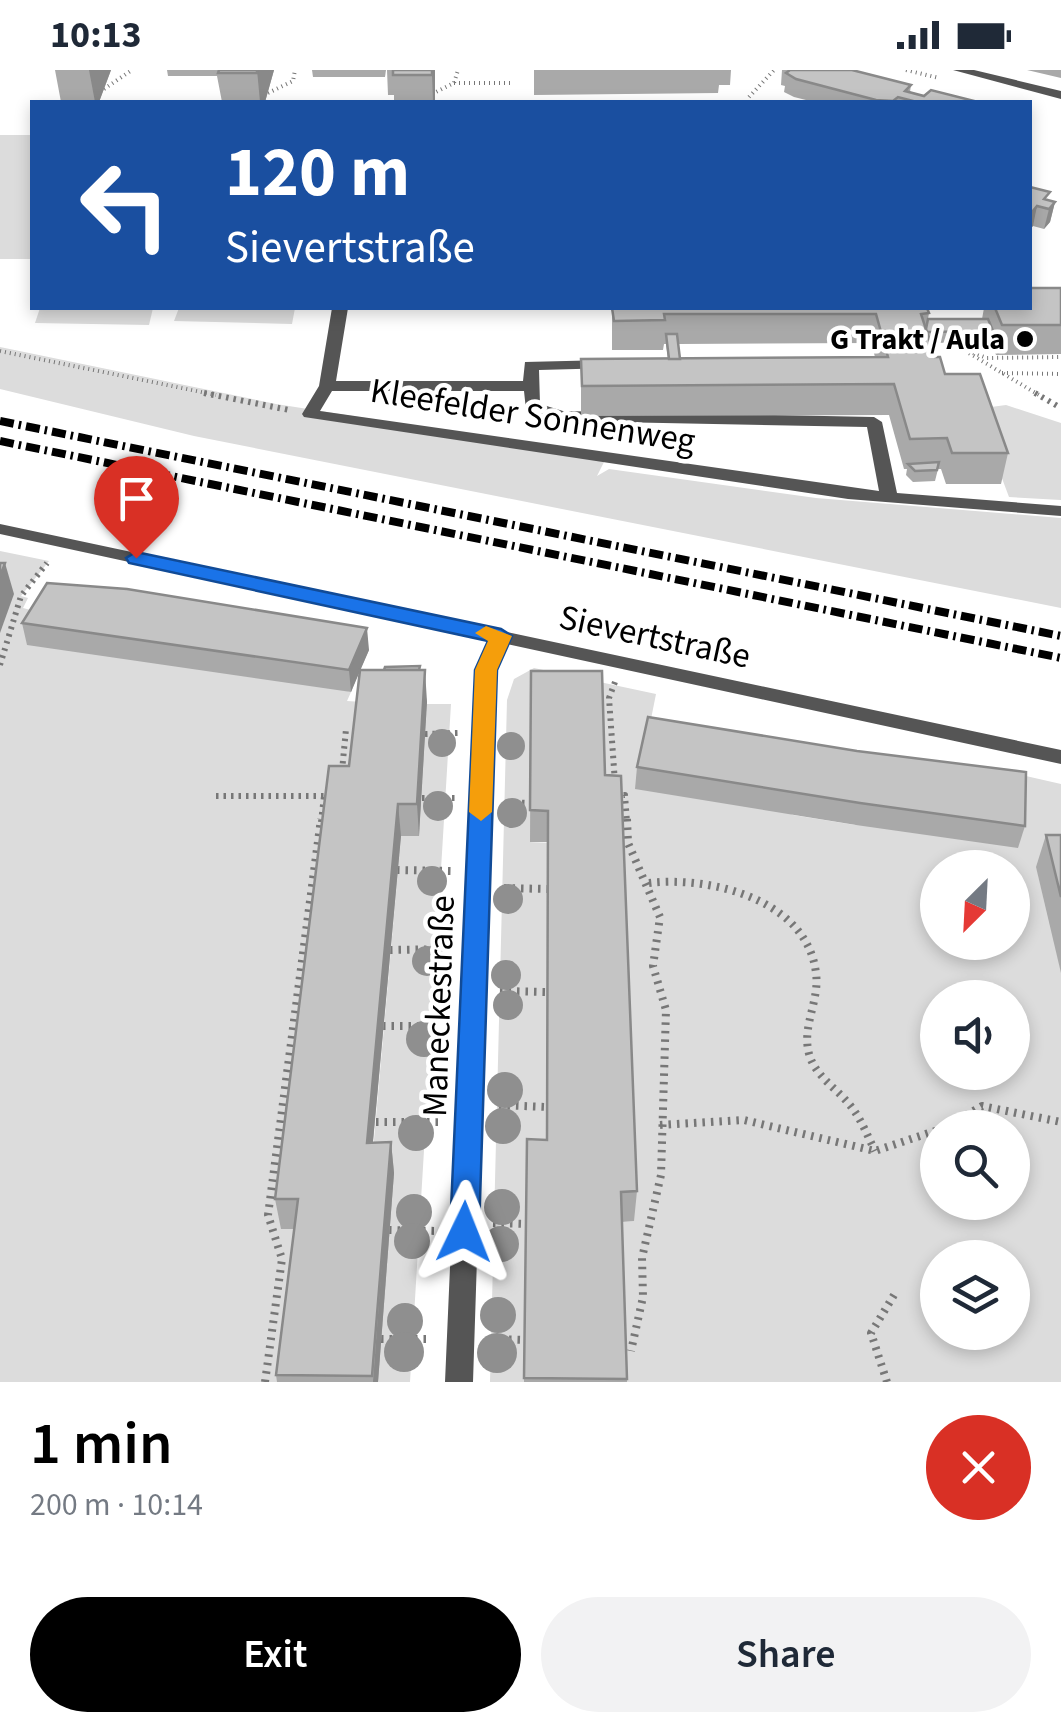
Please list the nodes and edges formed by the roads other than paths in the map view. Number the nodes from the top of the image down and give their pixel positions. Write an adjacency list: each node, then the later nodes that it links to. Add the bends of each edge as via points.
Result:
1 (959, 70): 2 (street)
2 (1061, 95)
3 (340, 310): 5 (street)
4 (623, 364): 6 (street, via 532,365)
5 (327, 386): 6 (street); 7 (street, Kleefelder Sonnenweg, via 310,414)
6 (532, 386): 7 (street, via 532,407 562,416 874,422)
7 (889, 497): 8 (street, Kleefelder Sonnenweg)
8 (1061, 510)
9 (0, 529): 10 (street, Sievertstraße)
10 (501, 636): 11 (street, Sievertstraße); 12 (street, Maneckestraße, via 486,670)
11 (1061, 757)
12 (459, 1382)

